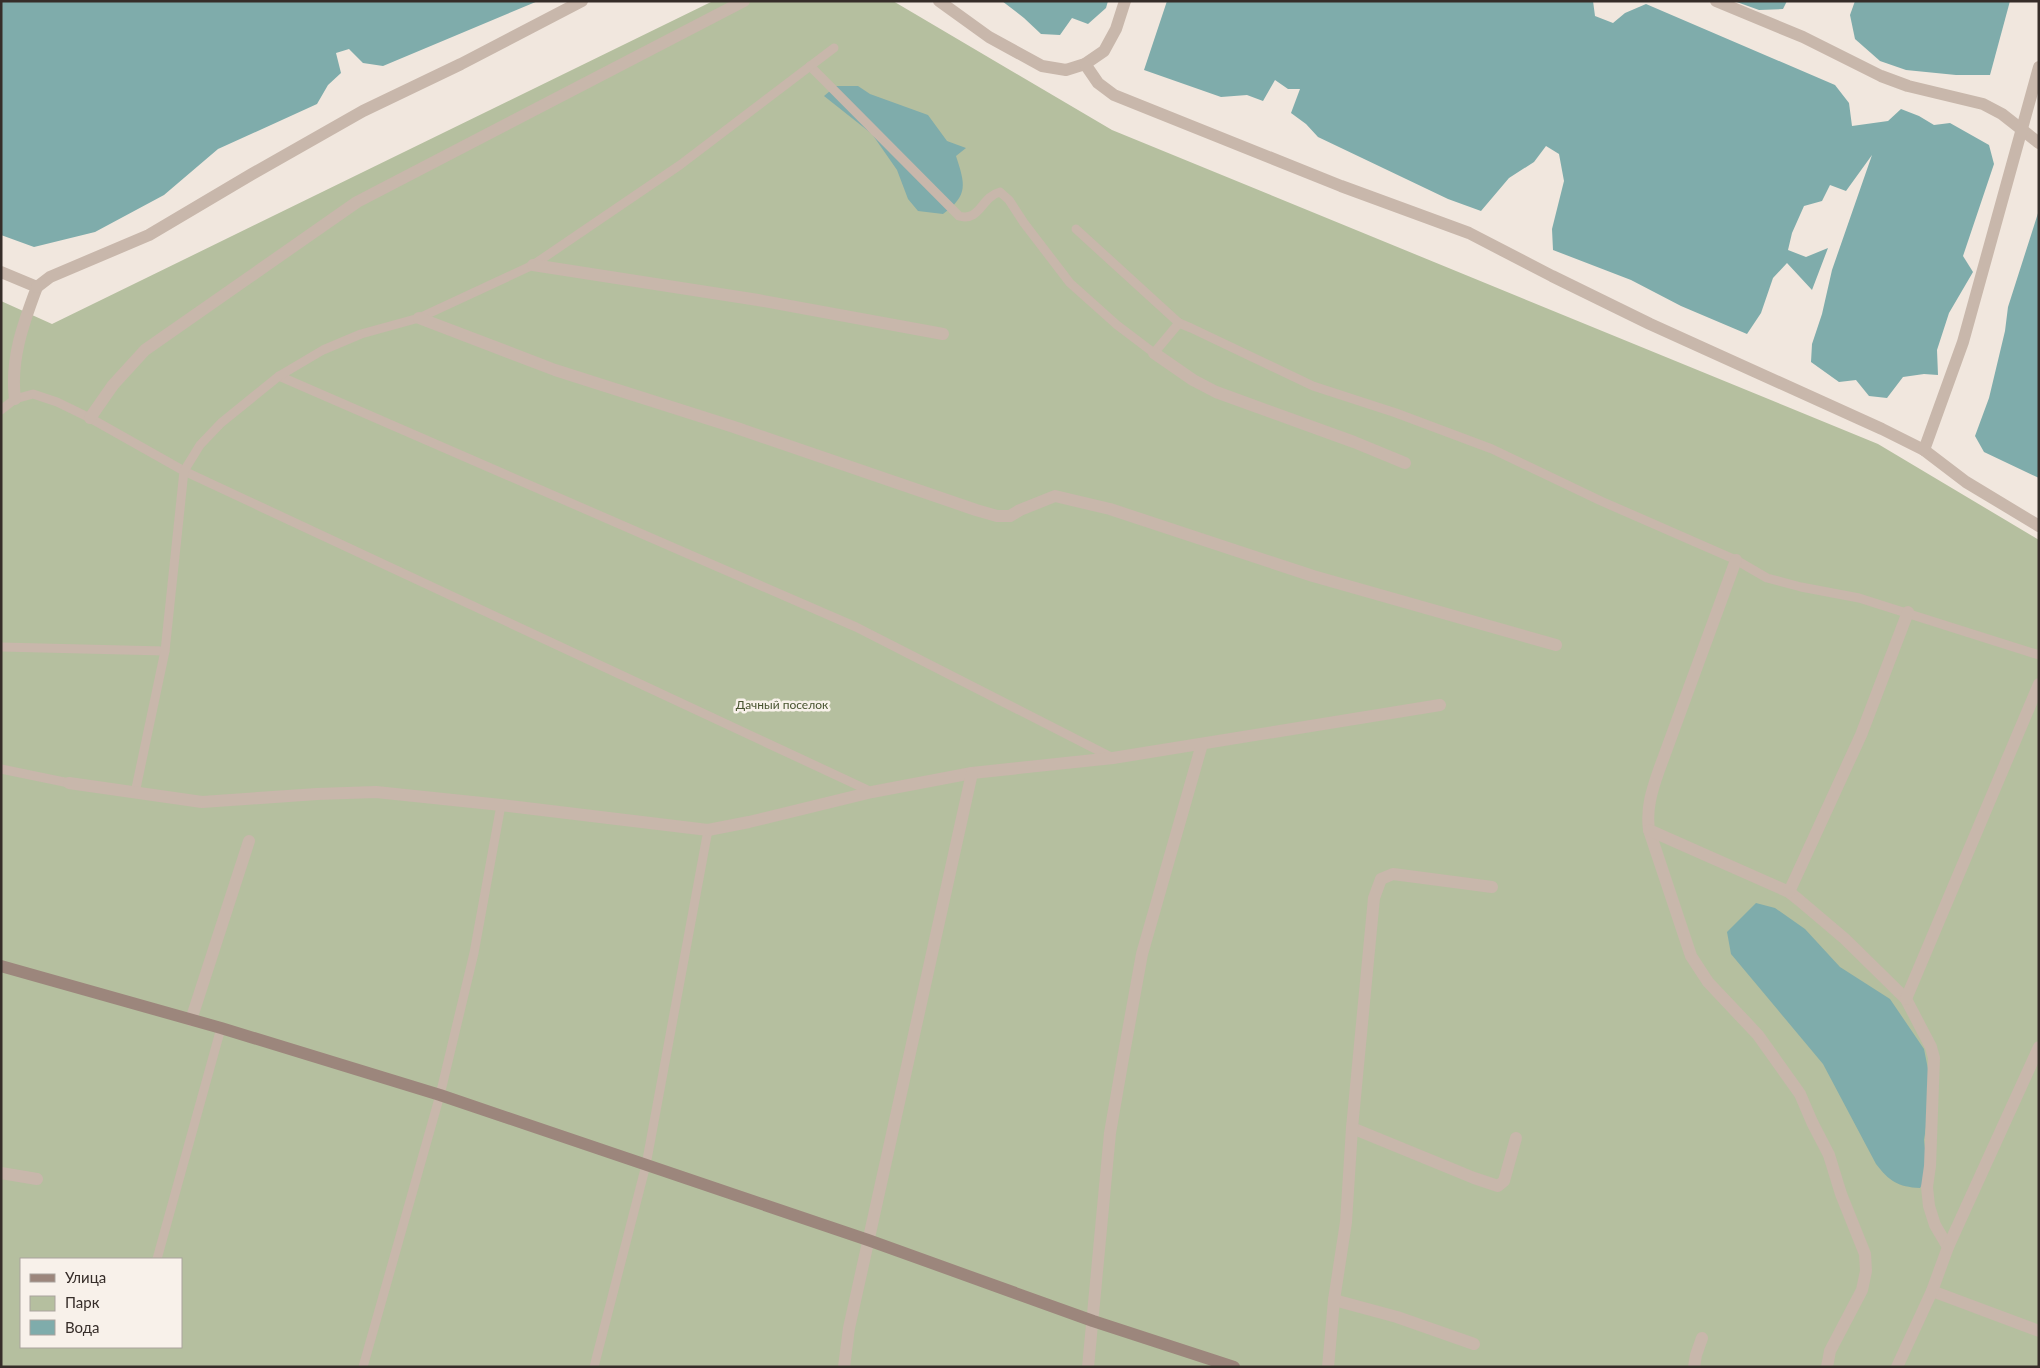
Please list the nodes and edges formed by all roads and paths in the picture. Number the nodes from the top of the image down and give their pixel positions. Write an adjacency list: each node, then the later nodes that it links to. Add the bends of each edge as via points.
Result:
1 (582, 1): 15 (street, via 363,111 149,236 50,277)
2 (744, 1): 23 (street, via 357,202 145,350 113,385)
3 (939, 1): 7 (street, via 988,37 1042,66 1066,70)
4 (1125, 1): 7 (street, via 1116,30 1104,51)
5 (1716, 1): 10 (street, via 1804,37 1881,76 1983,104)
6 (834, 48): 8 (lane)
7 (1085, 64): 24 (street, via 1098,83 1114,95 1332,182 1469,232 1650,324)
8 (810, 66): 13 (lane, via 680,165); 19 (lane, via 959,216 973,216 992,194 1000,192 1070,283 1117,326)
9 (2039, 67): 10 (street)
10 (2022, 130): 11 (street); 24 (street, via 1964,342)
11 (2039, 143)
12 (1076, 229): 17 (lane)
13 (533, 265): 16 (lane); 18 (street, via 758,300)
14 (1, 272): 15 (street)
15 (38, 287): 21 (street, via 17,346 13,382)
16 (419, 318): 20 (lane, via 361,334 323,350); 30 (street, via 555,370 976,510 1010,516 1055,496 1068,499 1110,509 1313,576)
17 (1178, 324): 19 (lane); 28 (lane, via 1313,386 1492,449)
18 (943, 334)
19 (1154, 353): 25 (street, via 1216,392)
20 (279, 376): 26 (lane, via 221,423 200,445); 38 (lane, via 856,626)
21 (15, 399): 22 (lane); 23 (lane, via 32,394)
22 (1, 410)
23 (90, 418): 26 (lane)
24 (1924, 450): 27 (street, via 1966,482)
25 (1405, 463)
26 (184, 471): 32 (lane); 42 (lane)
27 (2039, 526)
28 (1736, 560): 29 (lane, via 1767,578); 46 (street, via 1650,797)
29 (1908, 612): 33 (lane); 49 (street, via 1861,735)
30 (1556, 645)
31 (1, 647): 32 (lane)
32 (165, 651): 43 (lane)
33 (2039, 655)
34 (2039, 684): 35 (street)
35 (2036, 698): 51 (street)
36 (1440, 704): 37 (street)
37 (1202, 744): 38 (street); 66 (street, via 1142,954 1110,1133)
38 (1112, 758): 40 (street)
39 (1, 769): 41 (lane)
40 (972, 773): 42 (street); 61 (street)
41 (69, 783): 43 (street)
42 (872, 792): 45 (street)
43 (135, 793): 44 (street, via 202,802 376,792)
44 (501, 805): 45 (street); 55 (lane, via 474,953)
45 (708, 830): 58 (lane)
46 (1649, 830): 49 (street); 77 (street, via 1691,956 1708,982 1758,1035 1800,1094 1829,1155 1865,1254 1862,1290 1830,1351)
47 (249, 841): 52 (street)
48 (1492, 887): 56 (street, via 1394,874 1381,879 1374,898)
49 (1789, 892): 51 (street, via 1845,939)
50 (1, 966): 52 (street)
51 (1906, 999): 62 (street, via 1934,1058 1927,1187 1935,1225)
52 (191, 1020): 53 (street)
53 (221, 1028): 55 (street); 63 (lane)
54 (2039, 1047): 62 (street)
55 (440, 1095): 58 (street); 70 (lane)
56 (1352, 1128): 57 (street, via 1498,1186 1504,1182); 65 (street, via 1346,1222)
57 (1516, 1138)
58 (646, 1164): 61 (street); 71 (lane)
59 (1, 1173): 60 (street)
60 (38, 1179)
61 (868, 1240): 66 (street); 72 (street)
62 (1948, 1247): 64 (street)
63 (157, 1258)
64 (1932, 1291): 67 (street); 78 (street)
65 (1334, 1300): 69 (street, via 1397,1317); 75 (street)
66 (1093, 1321): 73 (street); 74 (street)
67 (2039, 1331)
68 (1702, 1338): 76 (street)
69 (1474, 1344)
70 (363, 1367)
71 (594, 1367)
72 (844, 1367)
73 (1088, 1367)
74 (1234, 1367)
75 (1328, 1367)
76 (1694, 1367)
77 (1827, 1367)
78 (1896, 1367)

